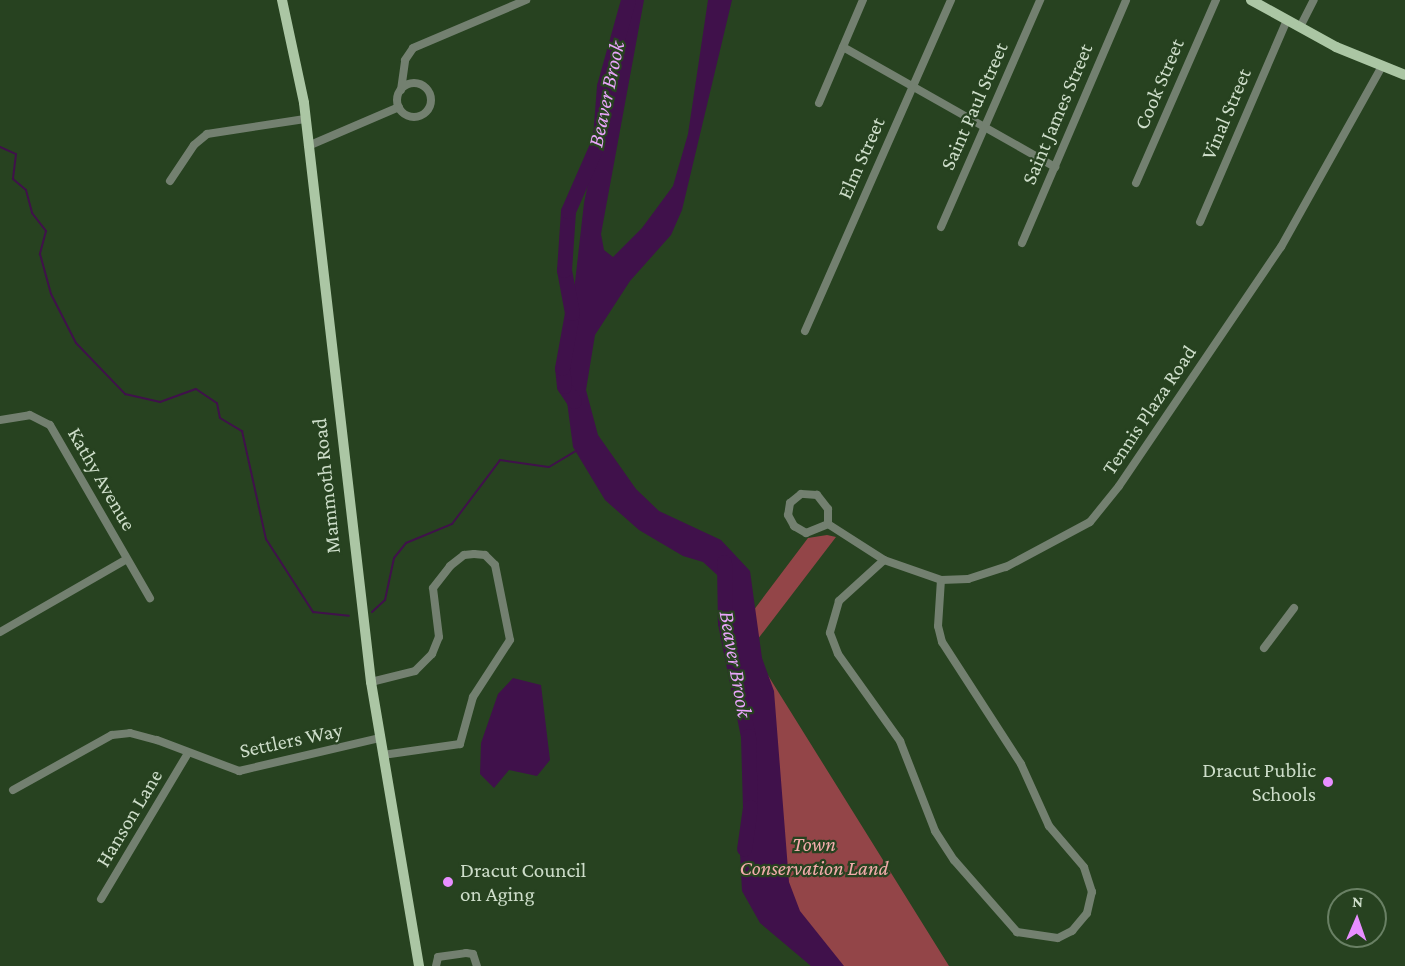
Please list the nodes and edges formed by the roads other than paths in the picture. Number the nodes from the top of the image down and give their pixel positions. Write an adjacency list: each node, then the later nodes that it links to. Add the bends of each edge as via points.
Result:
1 (282, 0): 19 (main road, Mammoth Road, via 298,62)
2 (526, 0): 16 (street, via 413,48 405,60)
3 (863, 0): 12 (street)
4 (951, 0): 15 (street, Elm Street)
5 (1040, 0): 20 (street, Saint Paul Street)
6 (1126, 0): 22 (street, Saint James Street)
7 (1216, 0): 24 (street, Cook Street)
8 (1251, 0): 10 (main road)
9 (1314, 0): 11 (street)
10 (1287, 20): 11 (main road); 25 (street, Vinal Street)
11 (1299, 27): 13 (main road)
12 (843, 47): 15 (street); 17 (street)
13 (1382, 66): 14 (main road); 33 (street, Tennis Plaza Road, via 1281,247 1102,510 1064,539 1031,556 968,579)
14 (1405, 75)
15 (913, 87): 20 (street); 28 (street, Elm Street)
16 (401, 90): 18 (street); 18 (street, via 420,84 430,101 418,116 408,116)
17 (819, 103)
18 (399, 107): 21 (street)
19 (305, 119): 21 (main road, Mammoth Road); 23 (street, via 207,134 194,145)
20 (985, 126): 22 (street); 26 (street, Saint Paul Street)
21 (308, 146): 38 (main road, Mammoth Road)
22 (1055, 167): 27 (street, Saint James Street)
23 (170, 181)
24 (1136, 183)
25 (1200, 222)
26 (941, 227)
27 (1022, 243)
28 (805, 331)
29 (0, 420): 31 (street, Kathy Avenue, via 30,415 50,425)
30 (828, 524): 30 (street, via 806,532 794,526 788,515 790,503 801,494 817,495 828,509); 32 (street, Tennis Plaza Road)
31 (127, 559): 34 (street, Kathy Avenue); 36 (street)
32 (884, 560): 33 (street, Tennis Plaza Road); 33 (street, via 839,600 830,633 838,654 900,741 928,815 954,860 1017,932 1058,938 1072,931 1087,913 1092,892 1084,867 1048,826 1010,746 942,642 938,626)
33 (941, 580)
34 (150, 598)
35 (1294, 608): 37 (street)
36 (0, 632)
37 (1264, 648)
38 (371, 682): 39 (main road, Mammoth Road); 41 (street, via 415,671 432,654 439,638 433,588 464,555 485,555 495,565 510,640 473,697 460,744)
39 (380, 738): 40 (street, Settlers Way, via 238,771); 41 (main road, Mammoth Road)
40 (187, 755): 42 (street, Settlers Way, via 157,740 130,733 112,735); 43 (street, Hanson Lane)
41 (383, 755): 44 (main road, Mammoth Road)
42 (13, 790)
43 (101, 899)
44 (419, 966)
45 (436, 966): 46 (street, via 438,957 466,953 473,954)
46 (477, 966)

